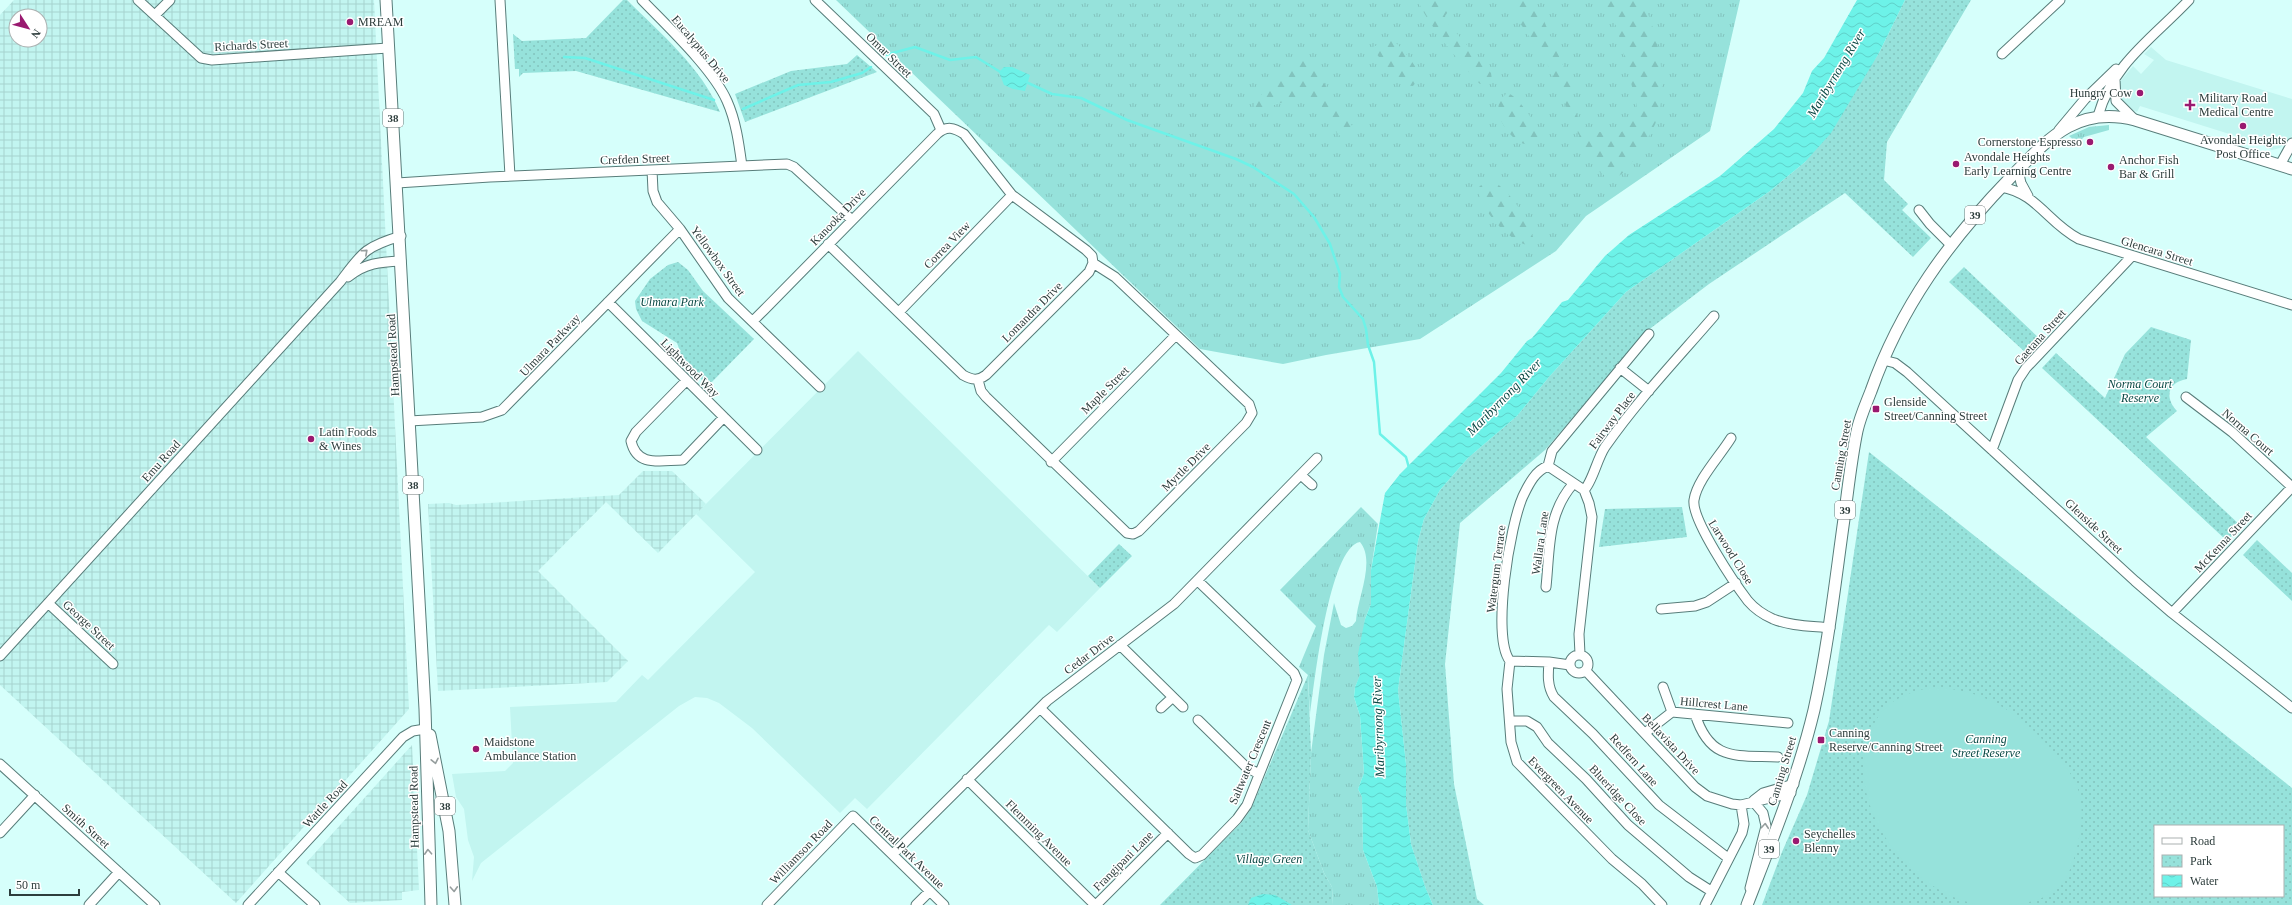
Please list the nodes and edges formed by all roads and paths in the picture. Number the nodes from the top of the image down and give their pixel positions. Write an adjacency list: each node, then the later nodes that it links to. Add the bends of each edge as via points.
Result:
1 (138, 0): 9 (street, Richards Street)
2 (170, 0): 9 (street)
3 (386, 0): 10 (main road, Hampstead Road / 38)
4 (500, 0): 24 (street)
5 (642, 0): 20 (street, Eucalyptus Drive, via 711,76 727,100 736,126)
6 (815, 0): 16 (street, Omar Street, via 934,114)
7 (2060, 0): 11 (street)
8 (2189, 0): 12 (street, Canning Street)
9 (156, 15): 10 (street, Richards Street, via 201,58 212,60)
10 (388, 48): 25 (main road, Hampstead Road / 38)
11 (2002, 54)
12 (2122, 66): 13 (street, Canning Street); 17 (street, Canning Street, via 2085,99)
13 (2115, 76): 14 (street, Canning Street); 15 (street, via 2116,101)
14 (2098, 116): 15 (main road, 39); 17 (main road, Canning Street / 39)
15 (2135, 120): 19 (main road, 39)
16 (941, 130): 27 (street, via 951,127 964,134); 30 (street, Kanooka Drive)
17 (2057, 132): 23 (main road, Canning Street / 39)
18 (2292, 143): 19 (street)
19 (2280, 165): 21 (main road, 39)
20 (742, 166): 22 (street, Crefden Street); 30 (street, Crefden Street, via 794,166)
21 (2292, 169)
22 (652, 170): 24 (street, Crefden Street); 31 (street, Yellowbox Street, via 653,191 657,202)
23 (2018, 170): 26 (main road, Canning Street / 39); 28 (street, Glencara Street)
24 (510, 176): 25 (street, Crefden Street)
25 (397, 183): 32 (main road, Hampstead Road / 38)
26 (2001, 187): 28 (street, Glencara Street, via 2017,190); 34 (main road, Canning Street / 39)
27 (1012, 195): 37 (street, via 1086,250 1092,256); 41 (street, Correa View)
28 (2028, 196): 35 (street, Glencara Street, via 2070,234)
29 (1919, 210): 34 (street)
30 (852, 220): 33 (street, Kanooka Drive)
31 (680, 229): 39 (street, Ulmara Parkway); 43 (street, Yellowbox Street, via 728,298)
32 (400, 236): 36 (main road, Hampstead Road / 38); 38 (street, Emu Road, one-way to 32, via 368,249)
33 (828, 244): 41 (street); 43 (street, Kanooka Drive)
34 (1950, 244): 46 (main road, Canning Street / 39, via 1916,295)
35 (2132, 256): 40 (street, Glencara Street); 57 (street, Gaetana Street, via 2026,368 2018,380)
36 (402, 261): 38 (street, Emu Road, via 375,262 363,266); 54 (main road, Hampstead Road / 38)
37 (1093, 263): 45 (street, Myrtle Drive, via 1115,277); 48 (street, Lomandra Drive, via 1083,277 986,375)
38 (340, 282): 69 (street, Emu Road)
39 (608, 302): 49 (street, Lightwood Way); 54 (street, Ulmara Parkway, via 507,405 496,413 482,417)
40 (2292, 305)
41 (899, 312): 48 (street, via 964,375)
42 (1714, 316): 51 (street, Fairway Place)
43 (753, 321): 50 (street, Yellowbox Street)
44 (1648, 334): 47 (street)
45 (1176, 335): 59 (street, Maple Street); 59 (street, Myrtle Drive, via 1249,404 1252,413 1246,423 1140,531 1133,534 1121,529)
46 (1883, 360): 57 (street, Glenside Street, via 1895,363 1907,372); 72 (main road, Canning Street / 39, via 1857,429)
47 (1620, 368): 51 (street); 60 (street, via 1552,451)
48 (978, 380): 59 (street, Myrtle Drive, via 986,397)
49 (686, 381): 53 (street, Lightwood Way); 53 (street, via 636,432 632,441 633,449 638,456 646,460 683,460)
50 (820, 387)
51 (1649, 391): 65 (street, Fairway Place, via 1604,448)
52 (2186, 397): 64 (street, Norma Court, via 2232,432)
53 (724, 417): 56 (street, Lightwood Way)
54 (409, 421): 86 (main road, Hampstead Road / 38)
55 (1732, 438): 67 (street, Larwood Close, via 1701,482 1693,510)
56 (757, 450)
57 (1992, 450): 71 (street, Glenside Street)
58 (1318, 458): 61 (street, Cedar Drive)
59 (1051, 462)
60 (1548, 466): 62 (street); 76 (street, Watergum Terrace, via 1540,469 1532,479 1523,496 1514,525 1508,556 1502,623 1504,649)
61 (1302, 476): 63 (street); 66 (street, Cedar Drive)
62 (1573, 484): 65 (street); 68 (street, Wallara Lane, via 1559,503 1552,521)
63 (1312, 485)
64 (2292, 487): 71 (street, McKenna Street)
65 (1584, 490): 74 (street, via 1592,517 1579,634)
66 (1198, 581): 73 (street, Cedar Drive, via 1174,604); 97 (street, Saltwater Crescent, via 1294,673 1297,680)
67 (1736, 584): 70 (street, via 1707,602 1695,606); 72 (street, Larwood Close, via 1749,602 1773,619 1790,624)
68 (1546, 586)
69 (48, 603): 75 (street, Emu Road); 78 (street, George Street)
70 (1661, 609)
71 (2172, 613): 87 (street, Glenside Street)
72 (1830, 628): 99 (main road, Canning Street / 39, via 1814,708)
73 (1120, 645): 82 (street); 83 (street, Cedar Drive)
74 (1580, 654): 79 (street, via 1573,658); 80 (street, via 1589,662)
75 (0, 656)
76 (1510, 661): 77 (street); 91 (street, Evergreen Avenue, via 1507,678)
77 (1549, 662): 79 (street); 107 (street, Redfern Lane, via 1548,679 1554,697 1593,734 1659,805)
78 (113, 664)
79 (1570, 665): 80 (street, via 1572,671)
80 (1586, 671): 94 (street, Bellavista Drive)
81 (1663, 687): 88 (street)
82 (1173, 697): 84 (street); 85 (street)
83 (1040, 708): 98 (street, Cedar Drive); 105 (street, Saltwater Crescent)
84 (1161, 708)
85 (1183, 708)
86 (425, 709): 93 (main road, Hampstead Road / 38); 117 (main road, Hampstead Road / 38, one-way to 117, via 449,831)
87 (2291, 709)
88 (1672, 712): 89 (street, Hillcrest Lane); 94 (street, Hillcrest Lane)
89 (1695, 714): 92 (street, Hillcrest Lane); 95 (street, via 1700,731 1726,755)
90 (1198, 720): 97 (street, via 1246,767)
91 (1510, 721): 111 (street, Blueridge Close, via 1526,721 1537,727 1548,743 1581,773 1623,820 1689,877); 122 (street, Evergreen Avenue, via 1514,754 1523,769 1612,859)
92 (1788, 723)
93 (425, 729): 109 (street, Wattle Road, via 413,731 404,737); 116 (main road, Hampstead Road / 38, one-way to 93)
94 (1645, 734): 102 (street, Bellavista Drive, via 1695,787 1707,796)
95 (1778, 757)
96 (0, 764): 100 (street, Smith Street)
97 (1259, 774): 105 (street, Saltwater Crescent, via 1247,805 1202,855 1195,858)
98 (967, 779): 106 (street, Cedar Drive); 121 (street, Flemming Avenue)
99 (1792, 789): 101 (street, via 1763,793); 124 (main road, Canning Street / 39)
100 (34, 795): 104 (street); 108 (street, Smith Street)
101 (1753, 801): 102 (street); 124 (street, one-way to 101, via 1766,826 1763,813)
102 (1741, 805): 107 (street, via 1744,824 1742,833)
103 (853, 816): 106 (street, Central Park Avenue); 118 (street, Williamson Road)
104 (0, 833)
105 (1168, 833): 121 (street, Frangipani Lane)
106 (893, 854): 110 (street, Central Park Avenue)
107 (1728, 858): 111 (street)
108 (119, 872): 112 (street); 113 (street, Smith Street)
109 (278, 872): 114 (street, Wattle Road); 115 (street)
110 (930, 891): 119 (street); 120 (street, Central Park Avenue)
111 (1711, 891): 123 (street)
112 (90, 905)
113 (155, 905)
114 (248, 905)
115 (315, 905)
116 (431, 905)
117 (455, 905)
118 (767, 905)
119 (916, 905)
120 (944, 905)
121 (1095, 905)
122 (1662, 905)
123 (1705, 905)
124 (1746, 905)

